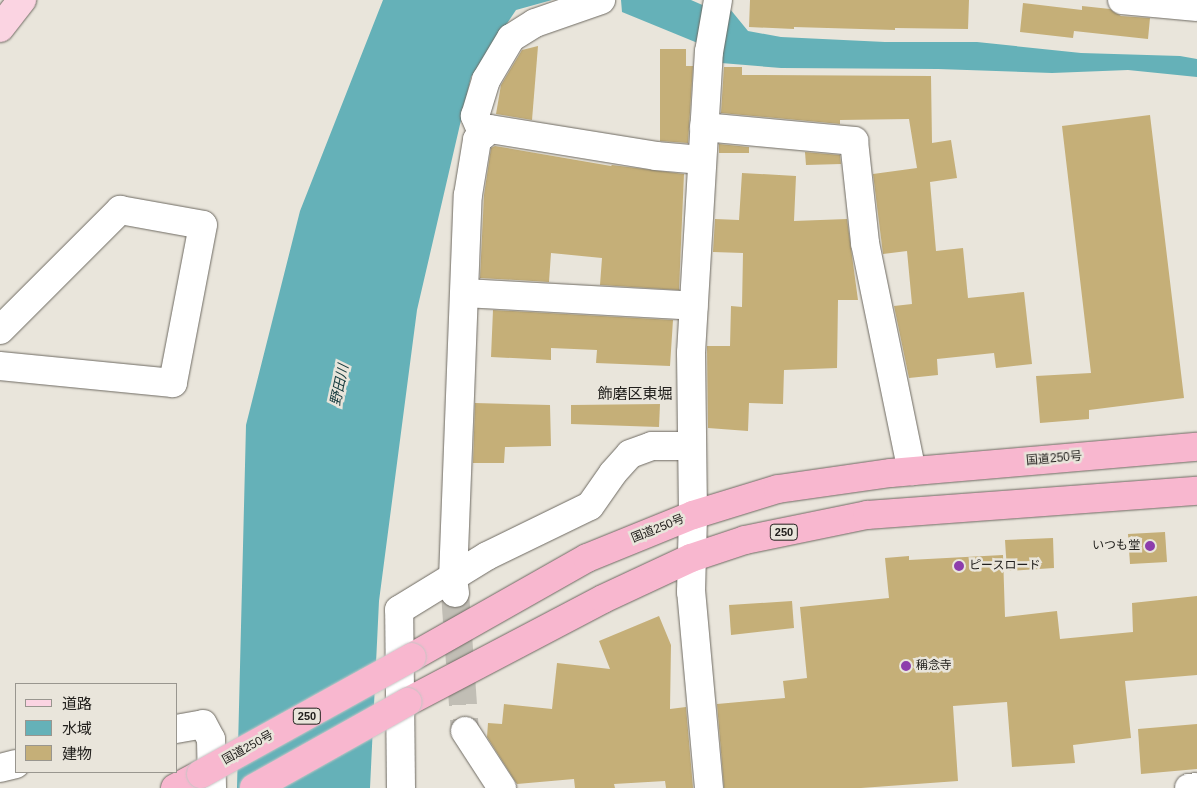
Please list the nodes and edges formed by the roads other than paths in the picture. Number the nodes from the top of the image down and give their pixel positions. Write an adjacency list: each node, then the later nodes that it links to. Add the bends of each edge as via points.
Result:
1 (22, 0): 6 (main road)
2 (718, 0): 7 (street, via 709,52)
3 (1122, 0): 5 (street)
4 (600, 1): 8 (street, via 535,23 511,38 486,80 475,116)
5 (1197, 7)
6 (0, 28)
7 (704, 128): 9 (street); 16 (street, via 854,141 865,242)
8 (483, 135): 9 (street, via 490,129 656,156); 10 (street, via 477,140 468,195)
9 (702, 160): 11 (street)
10 (465, 293): 11 (street); 20 (street)
11 (694, 306): 14 (street)
12 (0, 330): 13 (street, via 120,210 203,225 173,383)
13 (0, 366)
14 (692, 446): 18 (street); 20 (street, via 652,446 630,454 590,506 487,556)
15 (1197, 446): 16 (highway, 国道250号 / 250)
16 (912, 471): 18 (highway, 国道250号 / 250, via 778,489)
17 (1197, 491): 19 (highway, 250, via 866,515 745,540)
18 (693, 515): 19 (street); 25 (highway, 国道250号 / 250, bridge, via 588,558 412,657)
19 (691, 558): 28 (highway, 250, bridge, via 603,599 407,702); 31 (street, via 690,592)
20 (454, 585): 29 (street, via 399,610)
21 (178, 730): 25 (street, via 203,724 211,739)
22 (465, 731): 30 (street)
23 (15, 764): 24 (street)
24 (0, 768)
25 (206, 781): 27 (highway, 国道250号 / 250)
26 (1197, 787): 32 (street)
27 (175, 788)
28 (254, 788)
29 (401, 788)
30 (502, 788)
31 (709, 788)
32 (1189, 788)

